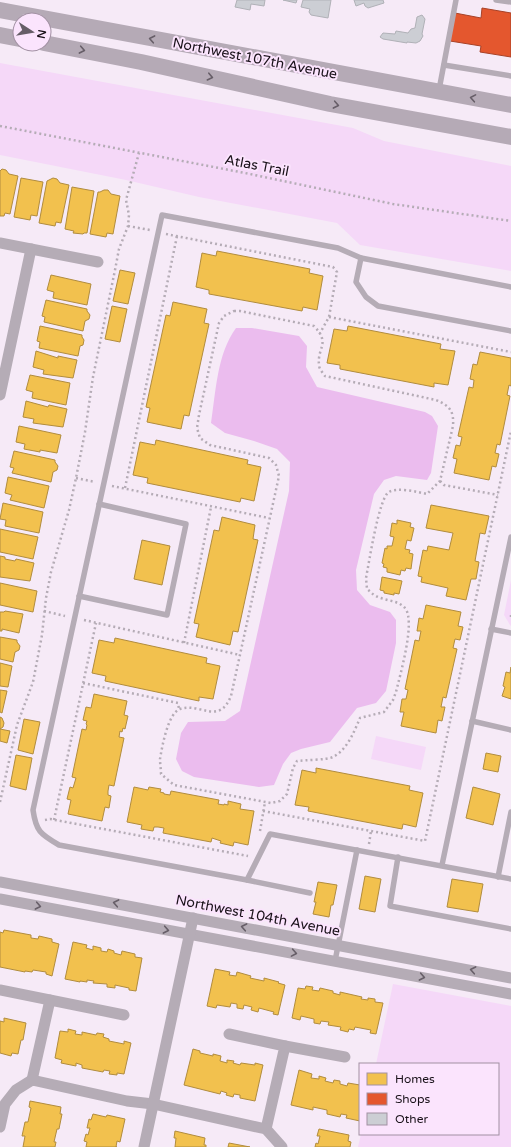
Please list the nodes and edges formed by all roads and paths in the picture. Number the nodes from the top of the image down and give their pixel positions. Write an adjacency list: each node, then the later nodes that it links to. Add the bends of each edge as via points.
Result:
1 (456, 0): 8 (lane)
2 (496, 0): 3 (lane)
3 (511, 2)
4 (0, 10): 10 (main road, Northwest 107th Avenue, one-way to 4)
5 (0, 35): 6 (main road)
6 (12, 37)
7 (52, 45): 13 (main road, Northwest 107th Avenue, one-way to 13, via 330,104)
8 (444, 65): 9 (lane); 10 (lane)
9 (511, 76)
10 (439, 92): 11 (main road, Northwest 107th Avenue, one-way to 10)
11 (511, 105)
12 (0, 126): 14 (path, Atlas Trail)
13 (511, 137)
14 (138, 153): 15 (path, Atlas Trail, via 393,204); 16 (path, via 126,200)
15 (511, 222)
16 (128, 226): 17 (path); 30 (path, via 119,250 93,377)
17 (158, 232): 18 (path); 21 (lane, via 162,215 338,248); 32 (lane)
18 (177, 236): 24 (path, via 333,267 337,272); 33 (path)
19 (0, 243): 20 (street)
20 (31, 248): 22 (street); 28 (street)
21 (361, 258): 23 (lane); 25 (lane, via 356,282 366,297 378,306)
22 (98, 262)
23 (511, 287)
24 (329, 318): 26 (path); 27 (path)
25 (511, 331)
26 (320, 333): 31 (path, via 324,344 319,367 325,376 436,400 450,409 453,426); 37 (path, via 314,326 240,311 224,316 219,323 197,428 200,438 210,445 269,458 276,465 279,476)
27 (511, 352)
28 (0, 395)
29 (511, 431): 34 (path)
30 (76, 478): 32 (path); 40 (path, via 51,572)
31 (440, 481): 34 (path, via 444,485); 52 (path, via 426,494 403,490 388,492 384,496 380,511 366,578 367,589 376,596 401,605 409,618 409,629 393,700 384,712 360,718 347,743 332,758 297,761 287,794 280,801)
32 (104, 484): 33 (path); 35 (lane)
33 (125, 488): 36 (path)
34 (498, 496): 53 (path, via 425,841)
35 (99, 504): 39 (lane); 39 (lane, via 186,524 168,607 166,615)
36 (211, 506): 37 (path); 45 (path)
37 (270, 518): 46 (path)
38 (511, 541): 43 (lane)
39 (79, 596): 41 (lane)
40 (44, 611): 41 (path); 51 (path, via 33,682 17,725)
41 (75, 618): 42 (path); 56 (lane, via 33,810)
42 (96, 623): 45 (path); 47 (path)
43 (492, 629): 44 (lane); 49 (lane)
44 (511, 633)
45 (184, 642): 46 (path)
46 (240, 655): 48 (path, via 228,705 211,712 187,707)
47 (83, 683): 48 (path, via 178,703); 55 (path)
48 (179, 709): 52 (path, via 172,716 165,736 160,760 161,774 174,785)
49 (472, 721): 50 (lane); 61 (lane)
50 (511, 730)
51 (0, 802)
52 (265, 802): 53 (path)
53 (263, 811): 57 (path)
54 (511, 812): 62 (lane)
55 (54, 820): 56 (path); 59 (path, via 250,856)
56 (35, 823): 64 (lane, via 43,836 59,845)
57 (259, 834)
58 (357, 850): 60 (lane); 64 (lane, via 270,834); 71 (lane)
59 (252, 852)
60 (398, 857): 61 (lane); 69 (lane, via 390,906)
61 (442, 865): 62 (lane)
62 (498, 876): 63 (lane)
63 (511, 879)
64 (247, 880): 66 (lane)
65 (0, 882): 68 (street, Northwest 104th Avenue, one-way to 65)
66 (310, 893)
67 (0, 899): 70 (street, one-way to 70)
68 (193, 918): 70 (street); 71 (street, Northwest 104th Avenue, one-way to 68)
69 (511, 929)
70 (189, 934): 72 (street, one-way to 72); 82 (street)
71 (338, 945): 72 (lane); 73 (street, Northwest 104th Avenue, one-way to 71)
72 (334, 961): 75 (street, one-way to 75)
73 (511, 978)
74 (0, 990): 76 (street)
75 (511, 994)
76 (50, 1000): 77 (street); 81 (street)
77 (124, 1015)
78 (229, 1034): 79 (street)
79 (284, 1046): 80 (street); 84 (street)
80 (344, 1057)
81 (32, 1080): 82 (street); 83 (street, via 16,1090 5,1104)
82 (153, 1104): 84 (street); 85 (street)
83 (0, 1127)
84 (266, 1129): 86 (street)
85 (144, 1147)
86 (282, 1147)

